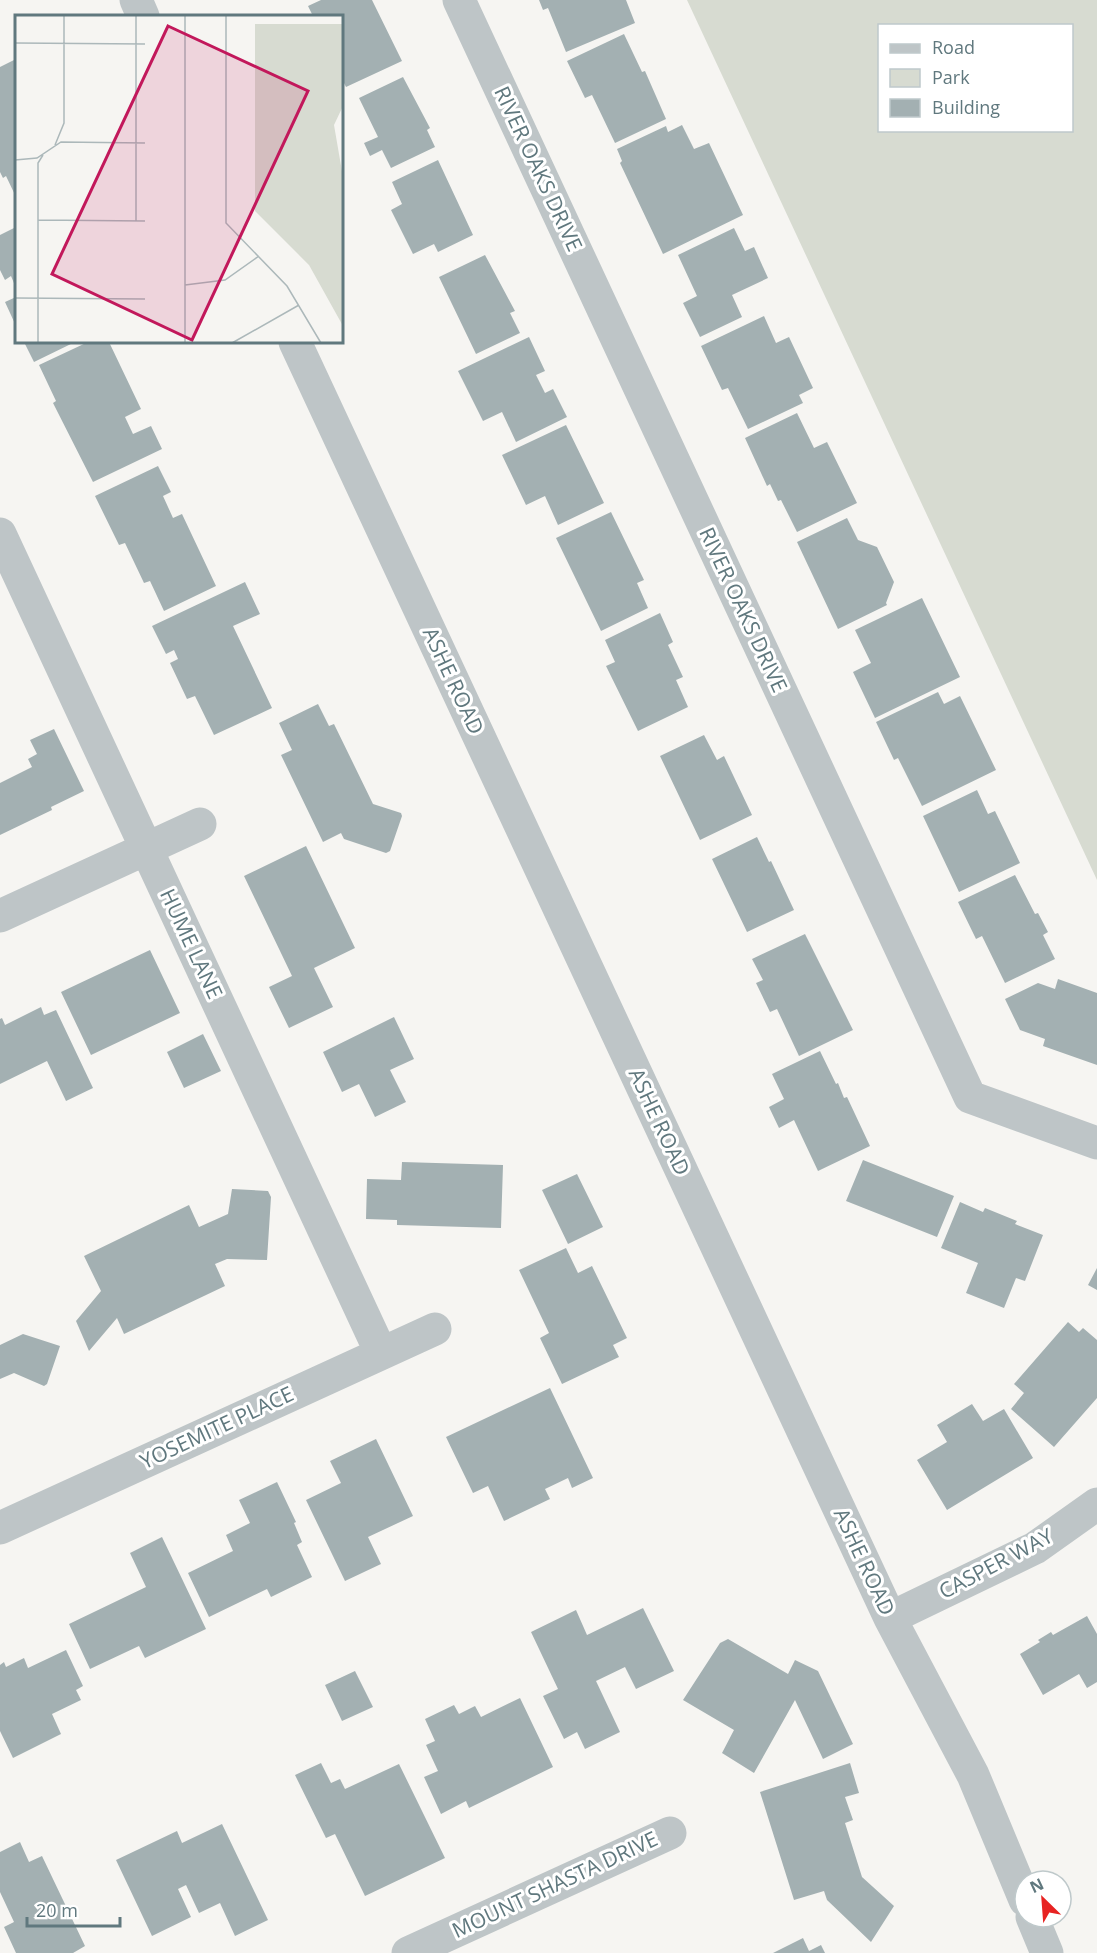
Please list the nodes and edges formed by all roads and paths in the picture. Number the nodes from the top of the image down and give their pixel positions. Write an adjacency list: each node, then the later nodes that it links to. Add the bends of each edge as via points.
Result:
1 (136, 0): 3 (street)
2 (459, 0): 9 (street, RIVER OAKS DRIVE, via 970,1097)
3 (143, 15)
4 (296, 344): 14 (street, ASHE ROAD)
5 (0, 534): 7 (street, HUME LANE)
6 (200, 824): 7 (street)
7 (147, 849): 8 (street); 11 (street, HUME LANE)
8 (0, 916)
9 (1097, 1143)
10 (435, 1329): 11 (street, YOSEMITE PLACE)
11 (381, 1353): 13 (street, YOSEMITE PLACE)
12 (1097, 1504): 14 (street, CASPER WAY, via 1035,1548)
13 (0, 1528)
14 (890, 1618): 16 (street, ASHE ROAD, via 973,1775)
15 (670, 1833): 18 (street, MOUNT SHASTA DRIVE)
16 (1013, 1871)
17 (1037, 1929): 19 (street)
18 (408, 1953)
19 (1047, 1953)

